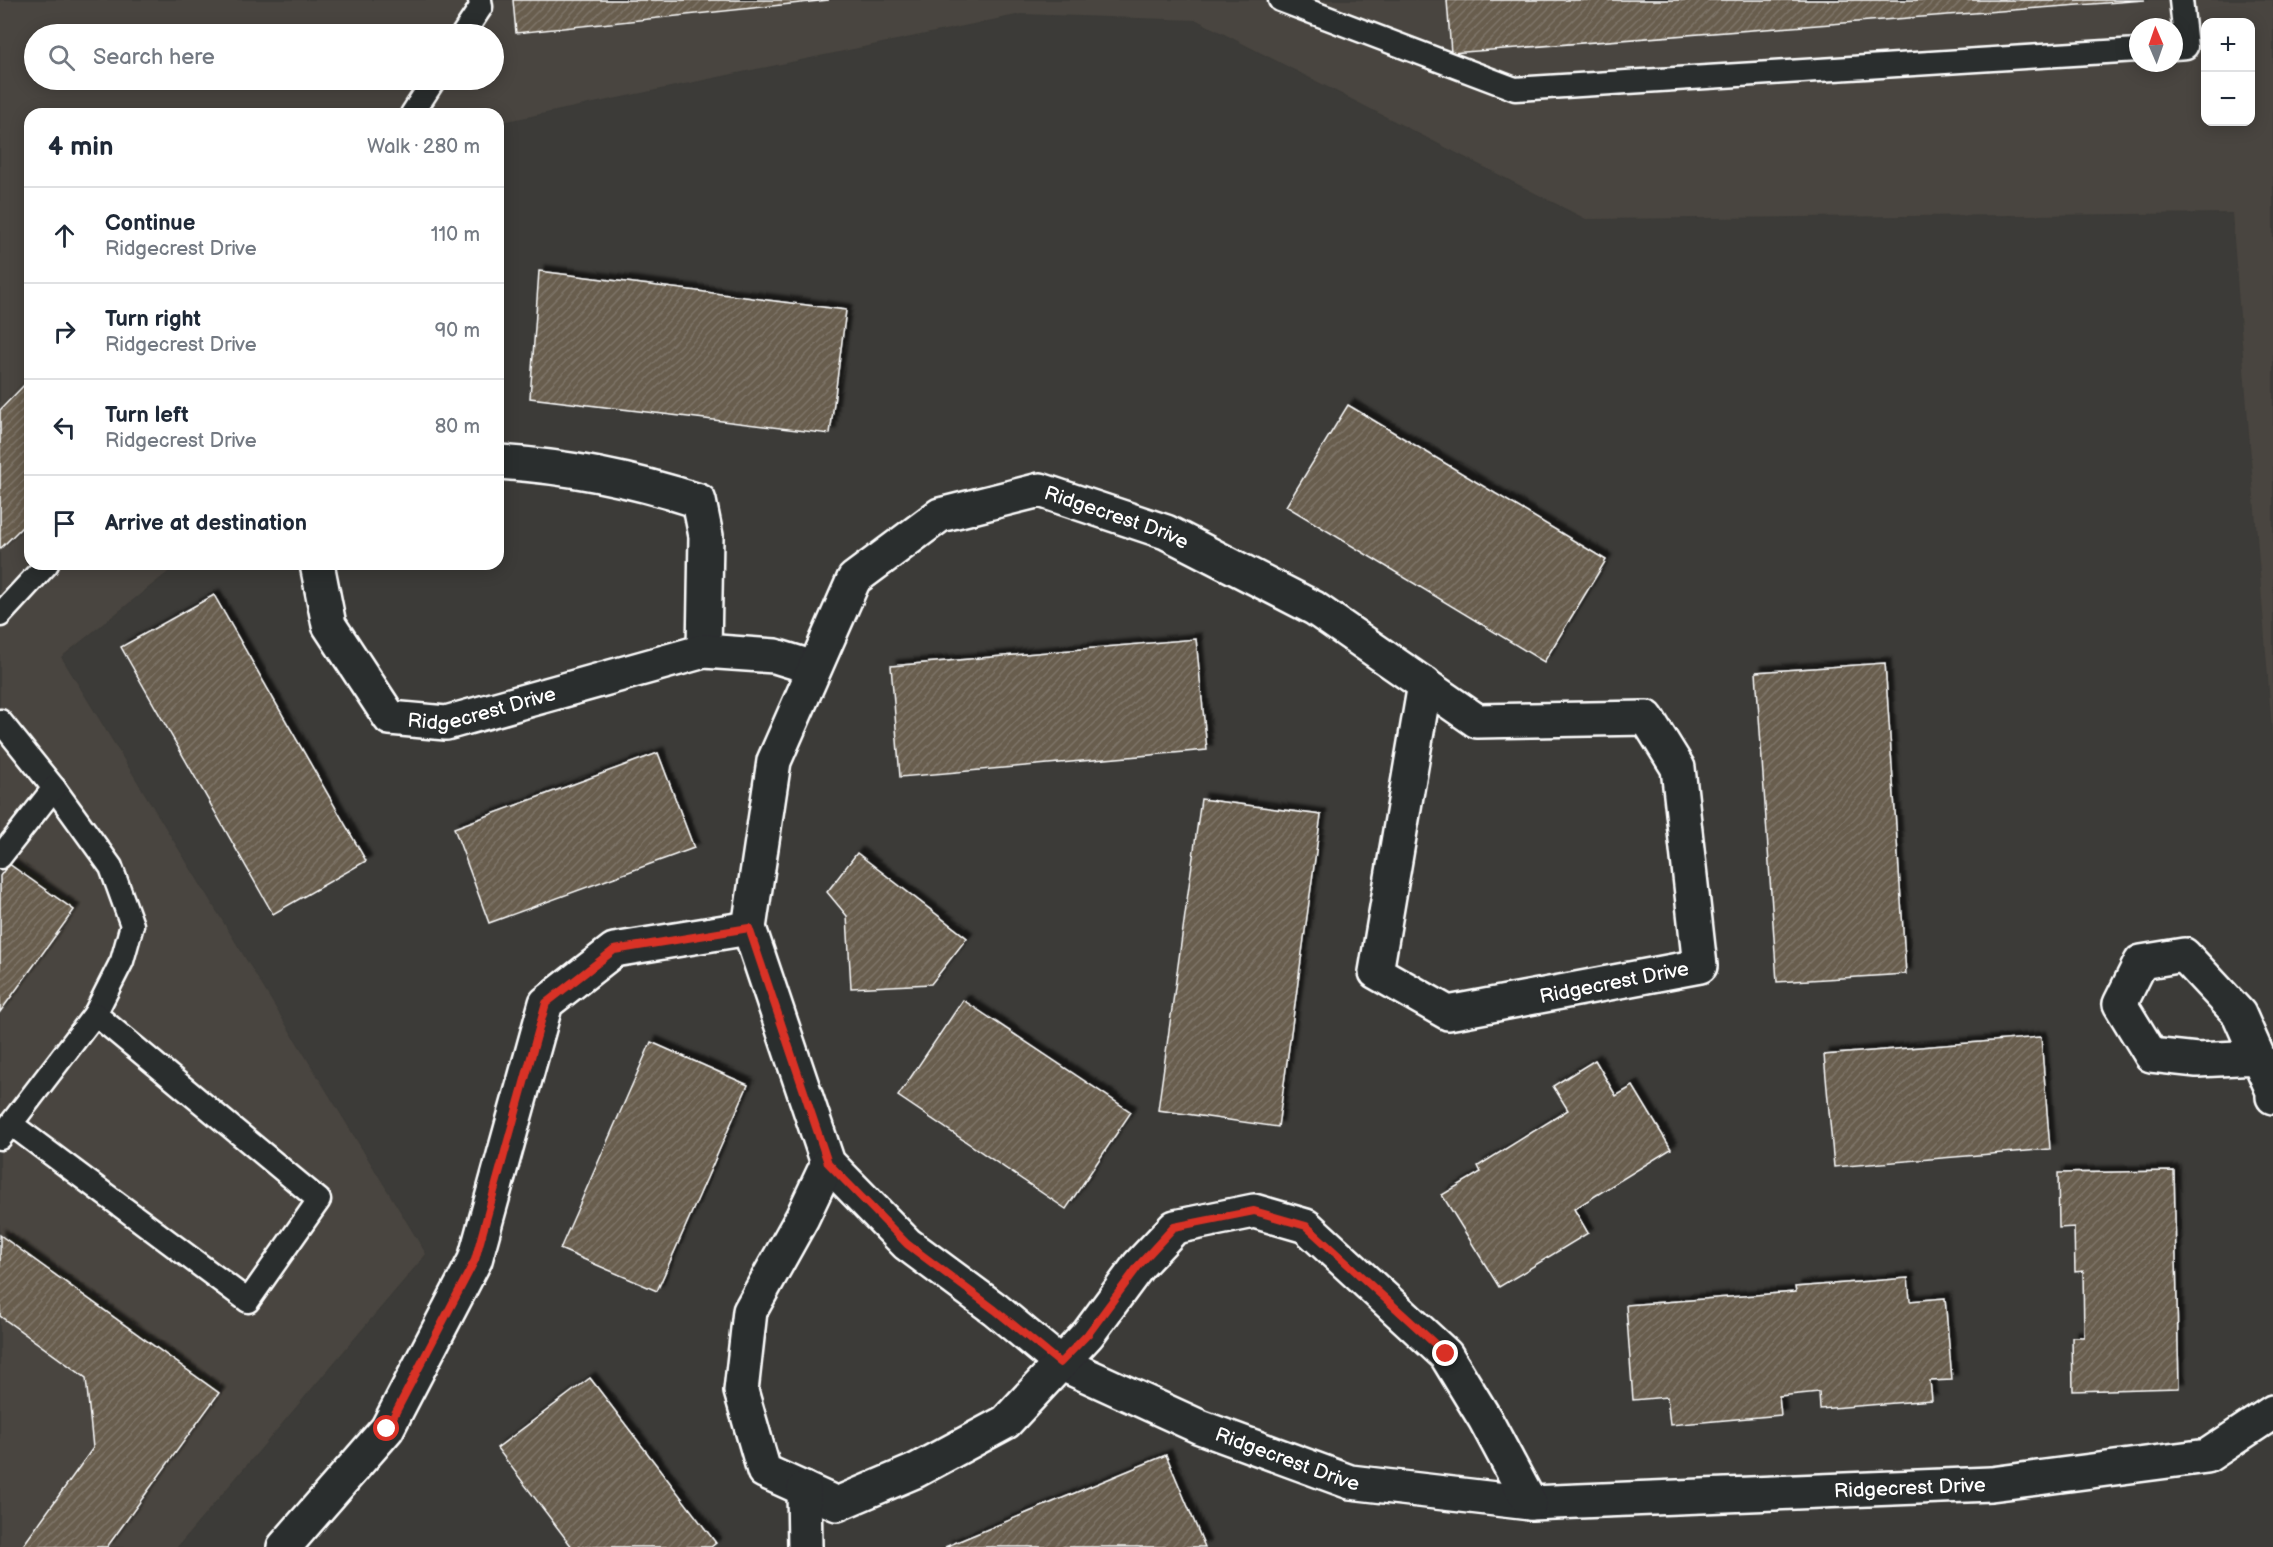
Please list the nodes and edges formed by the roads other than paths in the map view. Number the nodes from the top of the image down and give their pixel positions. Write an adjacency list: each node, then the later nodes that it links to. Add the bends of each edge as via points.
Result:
1 (480, 0): 6 (lane, via 481,7)
2 (1280, 0): 8 (lane, via 1515,89)
3 (2181, 0): 4 (lane)
4 (2183, 18)
5 (2183, 19): 7 (lane)
6 (470, 24)
7 (2183, 48)
8 (2129, 51)
9 (428, 90): 10 (lane)
10 (416, 108)
11 (504, 462): 15 (street, via 655,486 699,501 706,536)
12 (41, 570): 14 (lane)
13 (317, 570): 15 (street, Ridgecrest Drive, via 329,625 390,718 446,723)
14 (0, 615)
15 (704, 651): 16 (street, Ridgecrest Drive, via 775,656)
16 (814, 668): 17 (street, Ridgecrest Drive, via 854,579 940,515 1040,490 1166,532 1314,608); 21 (street, Ridgecrest Drive, via 774,761)
17 (1425, 684): 17 (street, Ridgecrest Drive, via 1376,972 1448,1014 1700,966 1678,768 1647,718 1477,721)
18 (0, 721): 19 (lane)
19 (54, 788): 20 (lane); 22 (lane, via 111,867 132,925 122,961)
20 (0, 857)
21 (749, 928): 26 (street, Ridgecrest Drive); 31 (street, via 614,950 546,1003 475,1260 387,1429)
22 (94, 1014): 25 (lane); 25 (lane, via 319,1200 248,1301)
23 (2258, 1057): 24 (street)
24 (2273, 1096)
25 (6, 1131)
26 (828, 1163): 27 (street, Ridgecrest Drive, via 907,1244); 29 (street, via 750,1311 741,1391 764,1471)
27 (1060, 1363): 29 (street, via 1006,1422 915,1472 837,1504); 30 (street, Ridgecrest Drive, via 1200,1427 1350,1482); 30 (street, via 1174,1227 1254,1211 1296,1223 1306,1226 1446,1354)
28 (2273, 1412): 30 (street, Ridgecrest Drive, via 2207,1456 1991,1484)
29 (804, 1489): 32 (street)
30 (1530, 1503)
31 (284, 1547)
32 (805, 1547)

